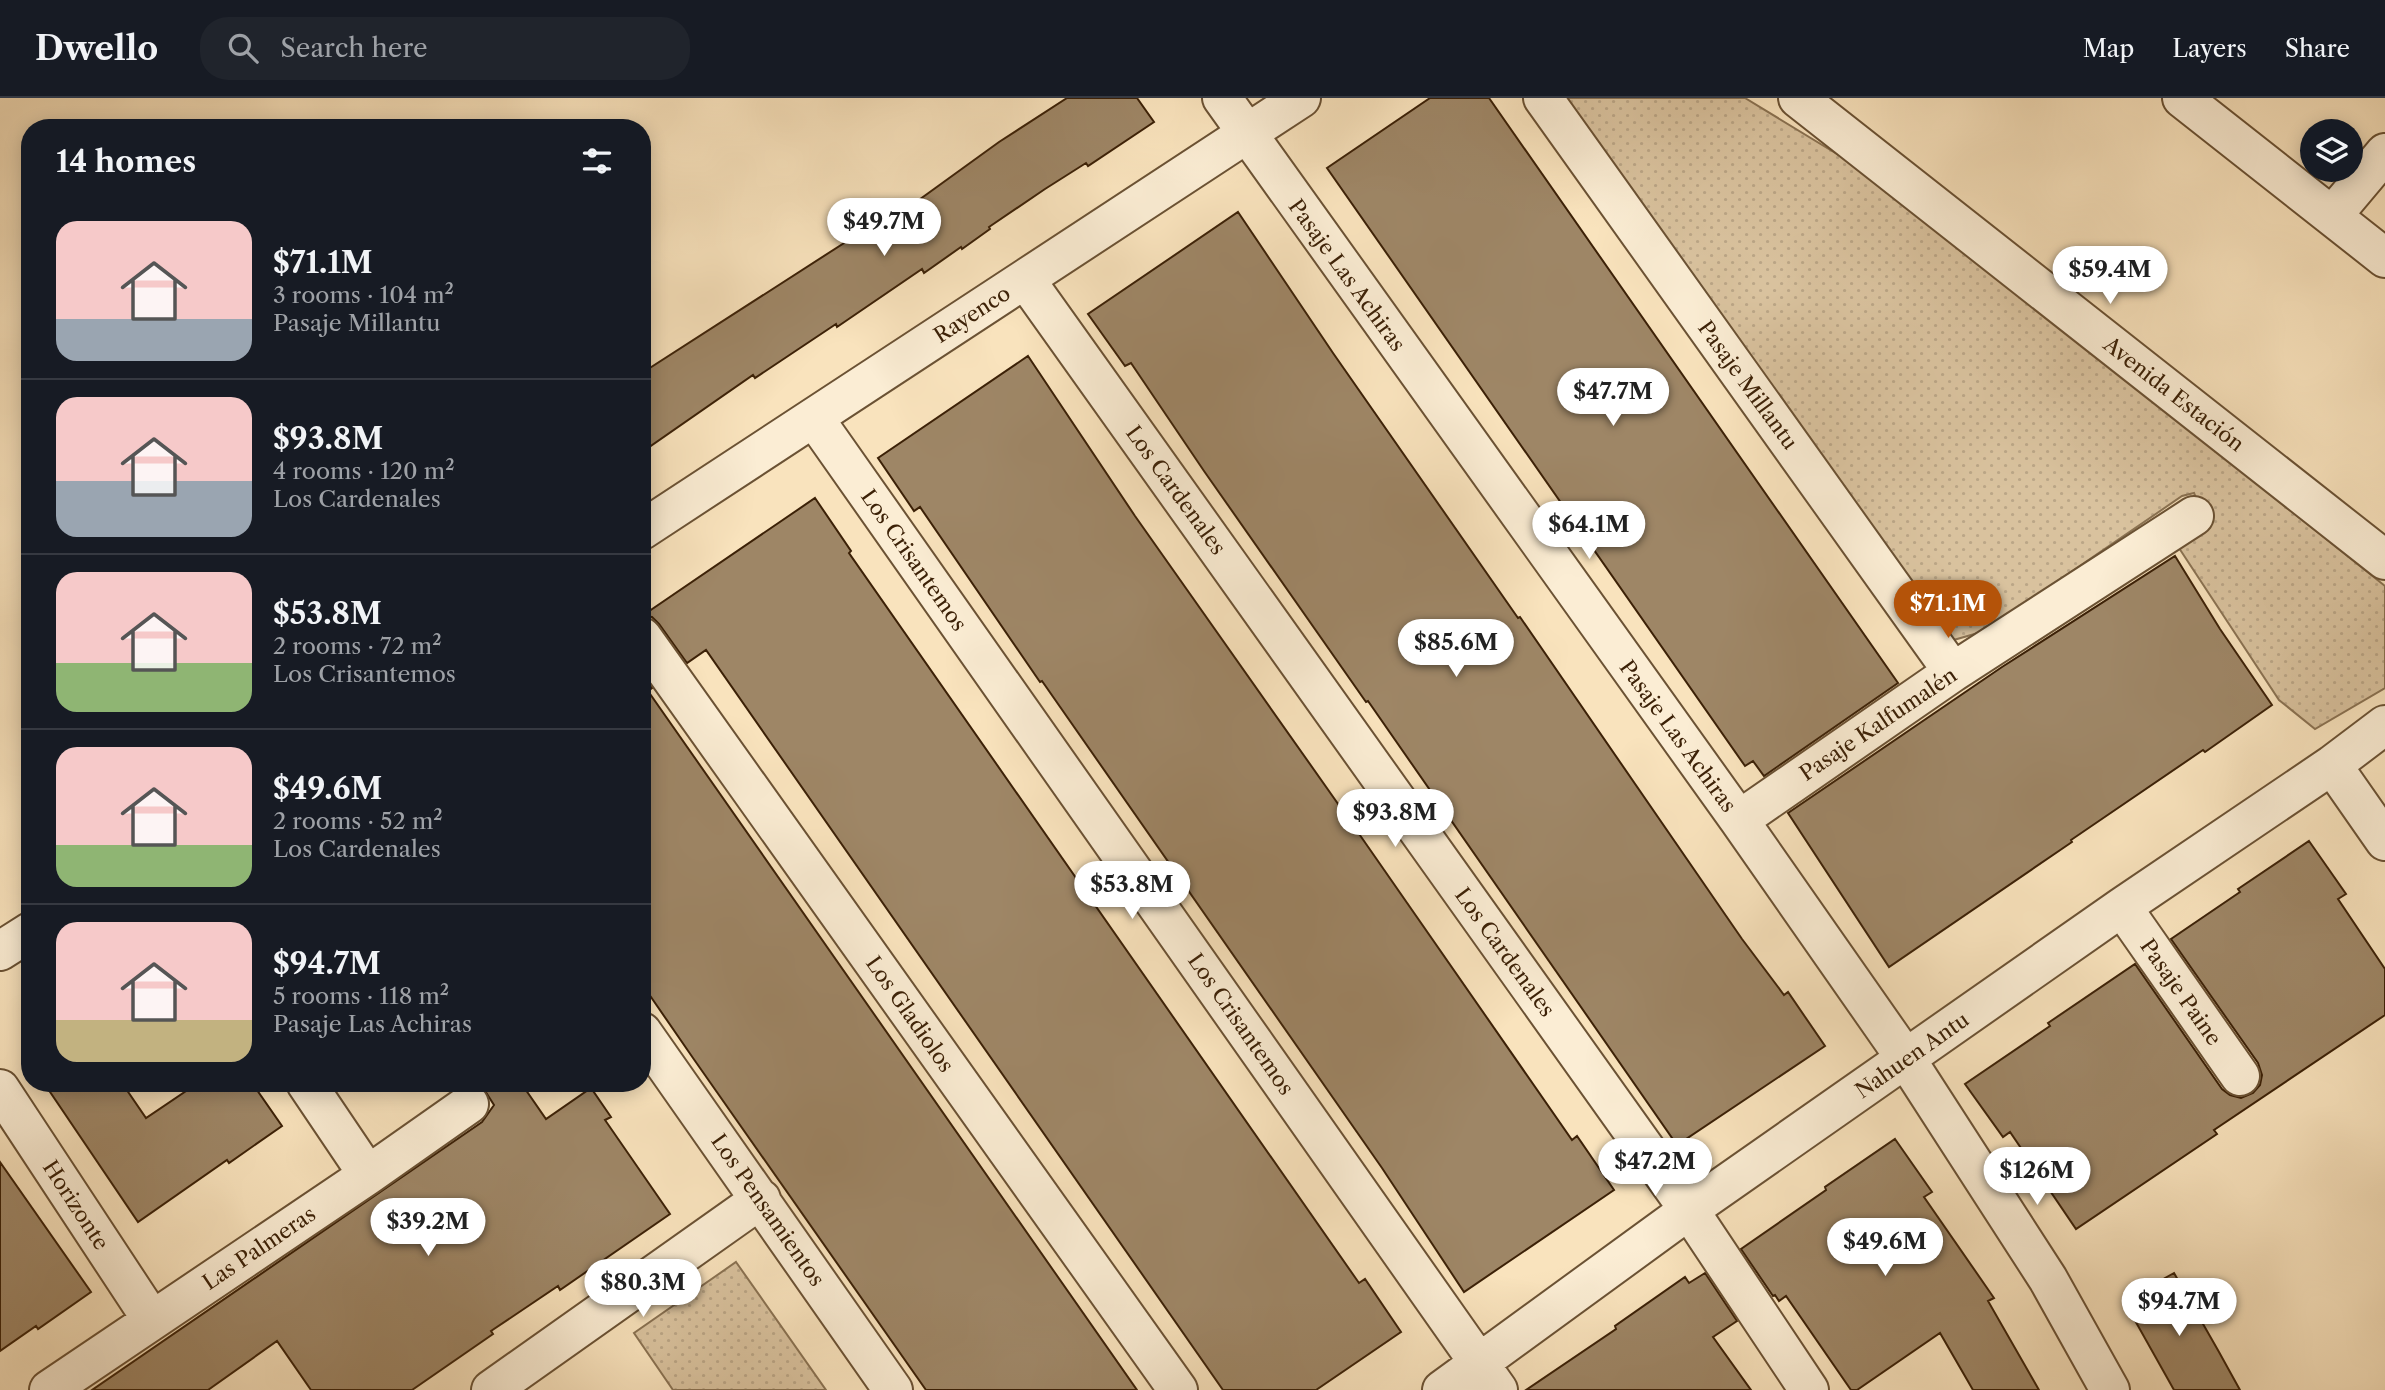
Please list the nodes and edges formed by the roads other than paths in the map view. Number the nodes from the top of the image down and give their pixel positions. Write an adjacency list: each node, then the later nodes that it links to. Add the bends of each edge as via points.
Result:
1 (1222, 98): 6 (street, Pasaje Las Achiras)
2 (1301, 98): 6 (street, Rayenco)
3 (1543, 98): 16 (street, Pasaje Millantu)
4 (1798, 98): 14 (street, Avenida Estación)
5 (2182, 98): 8 (street)
6 (1246, 134): 10 (street, Rayenco); 19 (street, Pasaje Las Achiras)
7 (2385, 153): 8 (street)
8 (2332, 216): 9 (street)
9 (2385, 258)
10 (1025, 279): 11 (street, Rayenco); 32 (street, Los Cardenales)
11 (814, 418): 13 (street, Rayenco); 34 (street, Los Crisantemos)
12 (2194, 516): 16 (street, Pasaje Kalfumalén)
13 (651, 524)
14 (2385, 560)
15 (651, 650): 38 (street, Los Gladiolos)
16 (1954, 672): 19 (street, Pasaje Kalfumalén)
17 (2385, 725): 18 (street, Nahuen Antu)
18 (2332, 765): 20 (street); 21 (street, Nahuen Antu)
19 (1739, 820): 25 (street, Pasaje Las Achiras)
20 (2385, 841)
21 (2122, 908): 25 (street, Nahuen Antu); 26 (street, Pasaje Paine)
22 (21, 938): 23 (street)
23 (0, 951)
24 (651, 1045): 31 (street, Los Pensamientos)
25 (1906, 1059): 32 (street, Nahuen Antu); 41 (street, Pasaje Las Achiras, via 2048,1279)
26 (2240, 1076)
27 (0, 1089): 33 (street, Horizonte)
28 (312, 1092): 30 (street)
29 (468, 1104): 30 (street, Las Palmeras)
30 (368, 1175): 33 (street, Las Palmeras)
31 (761, 1199): 36 (street); 37 (street, Los Pensamientos)
32 (1689, 1210): 34 (street, Nahuen Antu); 40 (street, Los Cardenales)
33 (152, 1320): 35 (street, Las Palmeras)
34 (1489, 1377): 39 (street, Nahuen Antu)
35 (49, 1390)
36 (491, 1390)
37 (893, 1390)
38 (1178, 1390)
39 (1442, 1390)
40 (1809, 1390)
41 (2110, 1390)

